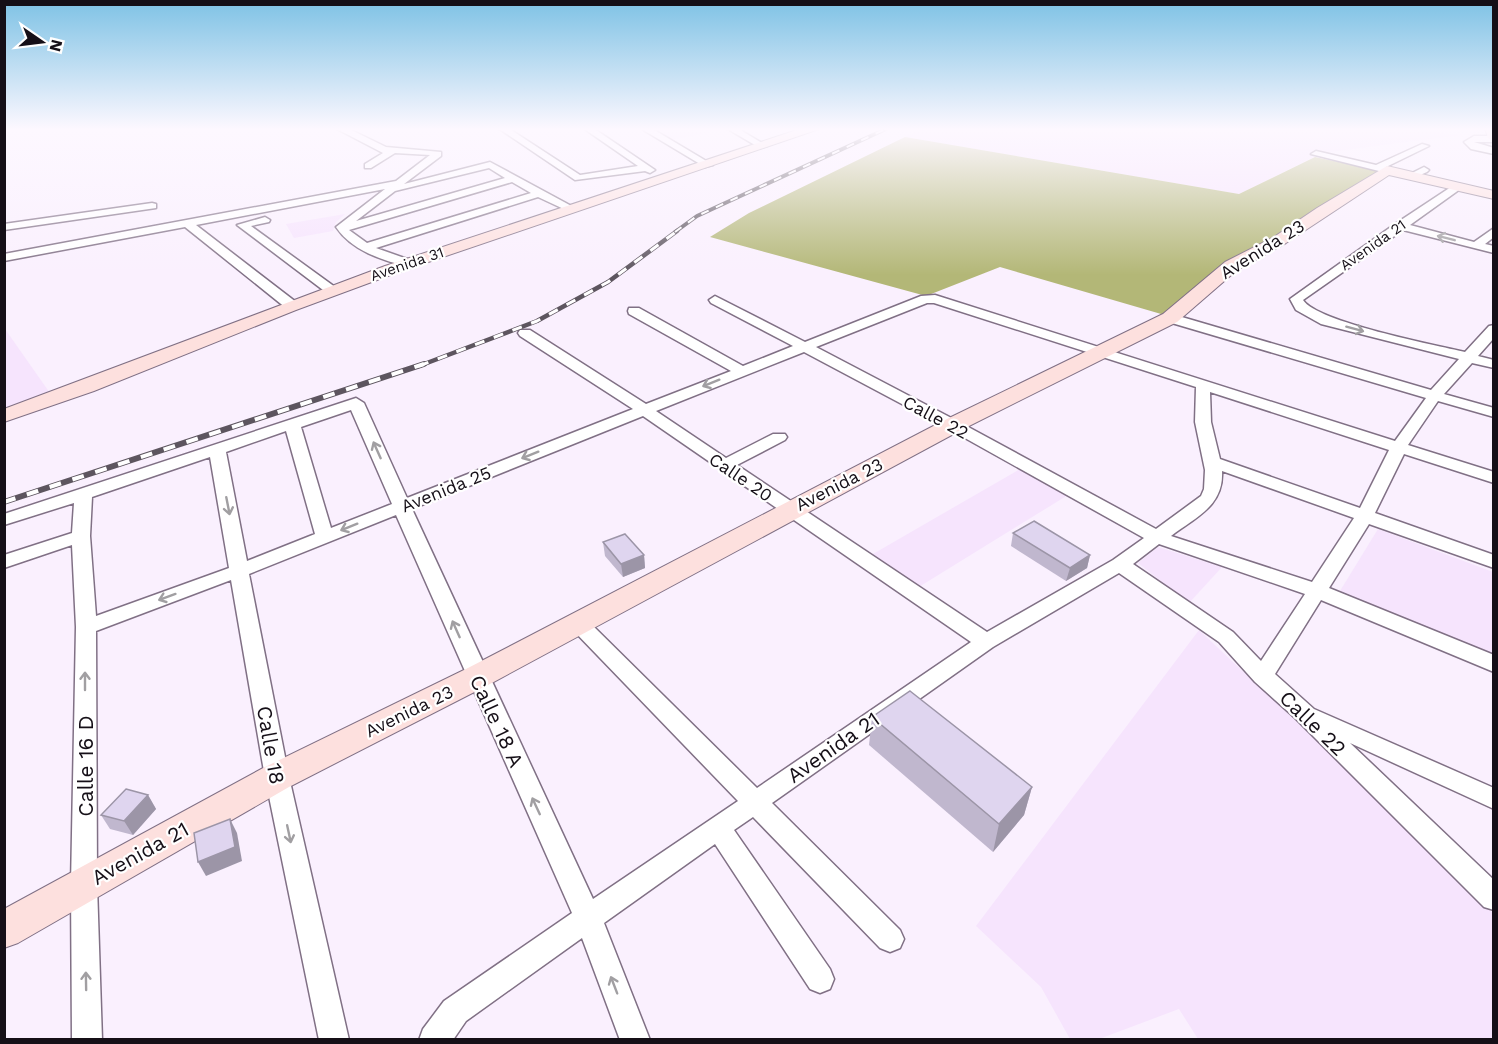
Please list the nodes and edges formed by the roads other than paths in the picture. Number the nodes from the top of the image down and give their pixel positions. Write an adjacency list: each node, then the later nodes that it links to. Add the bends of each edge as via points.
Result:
1 (408, 177): 11 (street)
2 (445, 177): 13 (street)
3 (507, 177): 10 (street)
4 (660, 177): 9 (street)
5 (671, 177): 9 (street, Avenida 31)
6 (1370, 177): 33 (street, Avenida 23, via 1280,240 1231,266)
7 (1428, 177): 12 (street)
8 (1491, 177): 12 (street, Avenida 21)
9 (664, 179): 18 (street, Avenida 31)
10 (512, 180): 14 (street); 22 (street)
11 (400, 183): 13 (street); 19 (street)
12 (1458, 187): 15 (street); 20 (street, Avenida 21)
13 (387, 192): 22 (street)
14 (538, 194): 18 (street); 26 (street)
15 (1494, 195)
16 (153, 206): 24 (street)
17 (328, 207): 29 (street, via 242,225)
18 (572, 209): 28 (street, Avenida 31)
19 (187, 224): 24 (street); 31 (street)
20 (1400, 226): 25 (street, one-way to 20); 38 (street, Avenida 21, one-way to 38, via 1296,299 1300,307 1326,321)
21 (4, 227): 24 (street)
22 (341, 229): 26 (street)
23 (1494, 231): 25 (street)
24 (12, 245)
25 (1476, 246): 27 (street)
26 (367, 247): 28 (street)
27 (1494, 250)
28 (409, 263): 29 (street, Avenida 31)
29 (331, 290): 31 (street, Avenida 31)
30 (715, 300): 36 (street, Calle 22)
31 (291, 305): 45 (street, Avenida 31)
32 (634, 311): 40 (street)
33 (1170, 318): 37 (street, Avenida 23); 42 (street)
34 (1494, 329): 38 (street)
35 (525, 333): 43 (street, Calle 20)
36 (805, 346): 37 (street, Avenida 25, via 925,299 935,299); 40 (street, Avenida 25); 47 (street, Calle 22)
37 (1102, 351): 41 (street); 47 (street, Avenida 23)
38 (1467, 357): 39 (street); 42 (street)
39 (1494, 363)
40 (742, 371): 43 (street, Avenida 25, one-way to 43)
41 (1203, 384): 49 (street); 51 (street, Avenida 21, via 1203,423)
42 (1435, 395): 44 (street); 49 (street)
43 (644, 410): 52 (street, Calle 20); 55 (street, Avenida 25, one-way to 55)
44 (1494, 413)
45 (4, 416)
46 (292, 424): 50 (street); 55 (street, Calle 18 A, one-way to 46, via 357,403); 60 (street)
47 (953, 425): 56 (street, Avenida 23); 61 (street, Calle 22)
48 (779, 437): 52 (street)
49 (1399, 447): 53 (street); 57 (street)
50 (217, 449): 54 (street); 65 (street, Calle 18, one-way to 65)
51 (1213, 462): 57 (street); 61 (street, Avenida 21, via 1214,490 1209,499)
52 (724, 465): 56 (street, Calle 20)
53 (1494, 478)
54 (83, 492): 58 (street); 59 (street, Calle 16 D)
55 (402, 506): 60 (street, Avenida 25, one-way to 60); 72 (street, Calle 18 A, one-way to 55)
56 (789, 510): 67 (street, Avenida 23); 69 (street, Calle 20)
57 (1365, 515): 63 (street); 66 (street)
58 (4, 520)
59 (81, 537): 62 (street); 68 (street, Calle 16 D)
60 (325, 537): 65 (street, Avenida 25)
61 (1156, 537): 64 (street, Avenida 21); 66 (street, Calle 22)
62 (4, 562)
63 (1494, 562)
64 (1120, 564): 69 (street, Avenida 21); 71 (street, Calle 22, via 1226,637)
65 (241, 570): 68 (street, Avenida 25, one-way to 68); 74 (street, Calle 18)
66 (1318, 591): 70 (street, Calle 22); 71 (street)
67 (578, 623): 72 (street, Avenida 23); 76 (street)
68 (86, 627): 78 (street, Calle 16 D, one-way to 68)
69 (986, 642): 76 (street, Avenida 21)
70 (1494, 664)
71 (1263, 676): 73 (street, Calle 22)
72 (477, 677): 74 (street, Avenida 23); 80 (street, Calle 18 A, one-way to 72)
73 (1303, 712): 75 (street); 79 (street, Calle 22)
74 (277, 777): 78 (street, Avenida 21); 85 (street, Calle 18, one-way to 85)
75 (1494, 799)
76 (754, 802): 77 (street, Avenida 21); 82 (street)
77 (718, 827): 80 (street, Avenida 21); 83 (street)
78 (84, 885): 81 (street, Avenida 21); 84 (street, Calle 16 D, one-way to 78)
79 (1494, 898)
80 (588, 918): 86 (street, Avenida 21, via 455,1011); 87 (street, Calle 18 A, one-way to 80)
81 (4, 930)
82 (890, 939)
83 (820, 979)
84 (87, 1040)
85 (334, 1040)
86 (434, 1040)
87 (635, 1040)

